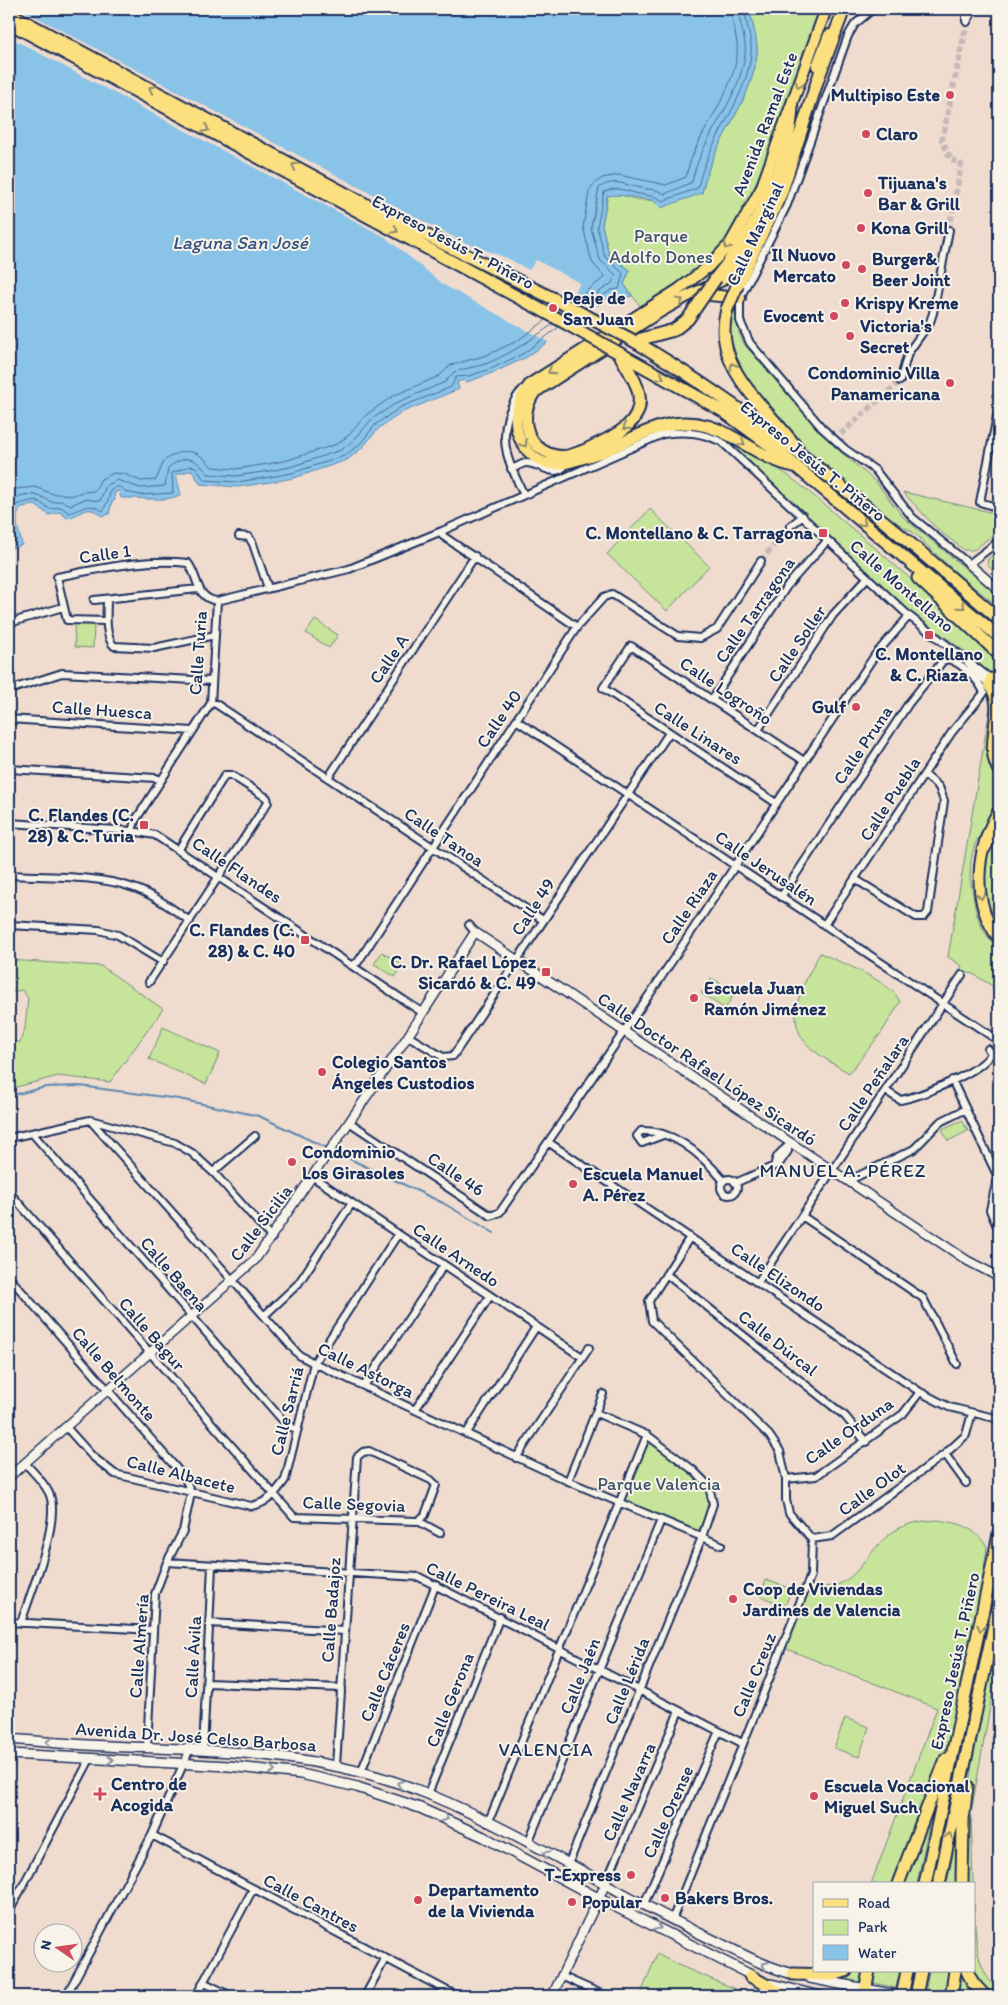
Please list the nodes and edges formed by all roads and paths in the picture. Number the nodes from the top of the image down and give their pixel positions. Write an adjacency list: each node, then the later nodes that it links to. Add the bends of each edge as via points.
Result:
1 (826, 9): 9 (main road, Avenida Ramal Este)
2 (833, 9): 9 (main road, via 819,42)
3 (842, 9): 12 (main road, Avenida Ramal Este, via 822,50 782,176 752,243 721,282); 22 (highway, one-way to 3, bridge, via 728,358 724,336 727,310 784,187)
4 (872, 9): 13 (street, Calle Marginal, via 855,24 848,36 787,205)
5 (966, 9): 6 (street, via 966,22)
6 (974, 9)
7 (9, 13): 14 (highway, Expreso Jesús T. Piñero, one-way to 7, bridge, via 380,212)
8 (9, 23): 15 (highway, Expreso Jesús T. Piñero, one-way to 15, bridge)
9 (806, 62): 10 (main road, Avenida Ramal Este, one-way to 10)
10 (792, 107): 14 (highway, bridge, via 788,136 765,201 748,233 688,319 674,330); 17 (main road, Avenida Ramal Este, one-way to 17, via 761,188 730,244 708,267 678,290)
11 (949, 230): 16 (street, via 933,313 908,352)
12 (696, 293): 13 (main road); 19 (main road, Avenida Ramal Este, one-way to 12, via 564,456 540,447 526,428 525,412 529,400 535,392 653,316)
13 (740, 298): 35 (street, Calle Marginal, via 740,321 744,332 770,367 834,440 875,470 912,517)
14 (634, 341): 22 (highway, Expreso Jesús T. Piñero, via 740,408)
15 (619, 353): 19 (highway, one-way to 19, via 637,387 637,413 628,426 614,436); 22 (highway, Expreso Jesús T. Piñero, one-way to 22, via 723,411)
16 (900, 381)
17 (530, 384): 21 (main road, Avenida Ramal Este, one-way to 21, via 516,412 521,442 540,460); 23 (street, via 516,397 506,423 504,440)
18 (999, 406): 25 (street, via 980,502)
19 (583, 451)
20 (599, 453): 21 (main road, Avenida Ramal Este); 22 (highway, one-way to 22, via 678,421 727,434 777,462)
21 (567, 463): 23 (street, via 558,471 528,463)
22 (802, 464): 32 (highway, Expreso Jesús T. Piñero, one-way to 32); 43 (highway, Expreso Jesús T. Piñero)
23 (511, 469): 24 (street)
24 (524, 495): 26 (street, Calle Montellano, via 663,434 684,431 704,434 722,442); 28 (street, Calle Turia)
25 (999, 508)
26 (803, 516): 27 (street); 30 (street, Calle Montellano)
27 (790, 526)
28 (442, 532): 33 (street, via 443,536); 37 (street, Calle Turia, via 349,568)
29 (239, 536): 37 (street, via 249,537 253,544)
30 (828, 541): 36 (street, Calle Montellano); 59 (street, Calle Tarragona, via 787,586)
31 (999, 541): 35 (street)
32 (884, 542): 52 (highway, Expreso Jesús T. Piñero, one-way to 52); 54 (highway, via 931,592)
33 (475, 556): 50 (street); 72 (street, Calle A)
34 (761, 561): 50 (street, Calle 40, via 717,629 700,638 678,636 612,594 604,597)
35 (970, 564): 39 (street, Calle Marginal)
36 (867, 578): 46 (street, Calle Montellano); 63 (street, Calle Soller, via 833,615)
37 (268, 588): 42 (street, Calle Turia)
38 (198, 589): 40 (street); 42 (street, via 209,600); 44 (street, Calle 1, via 193,569 188,563 173,561 111,567 57,577)
39 (999, 590)
40 (107, 599): 41 (street); 48 (street)
41 (94, 600)
42 (218, 601): 51 (street, Calle Turia)
43 (978, 601): 45 (highway); 47 (highway, Expreso Jesús T. Piñero)
44 (63, 607): 48 (street, via 67,620); 49 (street)
45 (999, 614)
46 (909, 616): 56 (street, Calle Montellano, via 957,652); 68 (street, Calle Riaza, via 875,655)
47 (999, 619)
48 (106, 621): 51 (street, via 114,646 154,648)
49 (9, 623)
50 (578, 627): 62 (street, Calle 40)
51 (215, 636): 55 (street, Calle Turia)
52 (999, 637)
53 (631, 646): 59 (street, Calle Logroño); 65 (street, Calle Linares, via 603,688)
54 (999, 654)
55 (212, 681): 57 (street, via 62,673); 60 (street, Calle Turia)
56 (988, 685): 58 (highway); 70 (main road, via 998,704 993,756); 71 (street, Calle Puebla); 87 (street, Calle Pruna, via 982,686 954,660 947,658 942,662 909,703)
57 (9, 690)
58 (999, 692)
59 (712, 700): 63 (street, Calle Logroño)
60 (211, 703): 64 (street, Calle Turia); 72 (street, Calle Tanoa)
61 (9, 718): 64 (street, Calle Huesca)
62 (516, 720): 74 (street, Calle Jerusalén); 80 (street, Calle 40)
63 (758, 730): 68 (street, Calle Logroño)
64 (193, 732): 73 (street, Calle Turia)
65 (669, 732): 74 (street, Calle 49); 75 (street, Calle Linares)
66 (999, 744): 67 (highway)
67 (999, 759)
68 (804, 761): 75 (street, Calle Riaza)
69 (9, 768): 73 (street)
70 (999, 771)
71 (924, 774): 86 (street, Calle Puebla); 86 (street, via 938,787 944,801 928,912 924,917 916,917)
72 (328, 778): 80 (street, Calle Tanoa)
73 (161, 780): 79 (street, Calle Turia)
74 (626, 794): 83 (street, Calle Jerusalén); 88 (street, Calle 49)
75 (776, 803): 83 (street, Calle Riaza)
76 (999, 810): 82 (main road)
77 (9, 823): 79 (street, Calle Flandes)
78 (999, 824): 82 (highway)
79 (132, 831): 81 (street, Calle Flandes, via 155,835)
80 (433, 848): 88 (street, Calle Tanoa); 97 (street, Calle 40, via 358,962)
81 (179, 849): 85 (street, Calle Flandes); 85 (street, via 226,775 231,774 267,798 268,802)
82 (983, 850): 94 (main road, one-way to 94, via 978,874 980,900)
83 (735, 866): 87 (street, Calle Jerusalén); 102 (street, Calle Riaza)
84 (9, 875): 89 (street, via 106,881 129,886 154,897)
85 (220, 876): 89 (street); 97 (street, Calle Flandes)
86 (855, 879): 92 (street, Calle Puebla)
87 (781, 897): 92 (street, Calle Jerusalén)
88 (543, 920): 95 (street, Calle 49)
89 (190, 921): 96 (street)
90 (9, 925): 96 (street, via 99,930 118,935)
91 (469, 925): 93 (street)
92 (824, 925): 100 (street, Calle Jerusalén)
93 (475, 932): 95 (street, Calle Doctor Rafael López Sicardó); 101 (street, Calle Sicilia)
94 (999, 939)
95 (516, 959): 102 (street, Calle Doctor Rafael López Sicardó); 103 (street, Calle 49, via 453,1056 443,1057)
96 (162, 962): 99 (street)
97 (352, 966): 101 (street, Calle Flandes)
98 (962, 975): 100 (street, Calle Peñalara)
99 (149, 982)
100 (943, 1004): 104 (street, Calle Jerusalén); 107 (street, Calle Peñalara)
101 (423, 1013): 103 (street, Calle Sicilia)
102 (624, 1031): 115 (street, Calle Riaza); 116 (street, Calle Doctor Rafael López Sicardó)
103 (408, 1036): 110 (street, Calle Sicilia)
104 (999, 1041)
105 (988, 1049): 106 (street, via 991,1053 988,1060)
106 (952, 1080): 107 (street, via 900,1100); 108 (street)
107 (886, 1091): 117 (street, Calle Peñalara)
108 (966, 1110): 121 (street, via 940,1122 914,1149); 127 (street, via 998,1179 990,1210)
109 (90, 1120): 111 (street); 118 (street, via 175,1143); 135 (street, Calle Astorga)
110 (350, 1122): 119 (street, Calle Sicilia); 125 (street, Calle 46, via 491,1216)
111 (33, 1134): 114 (street); 140 (street, Calle Baena)
112 (663, 1135): 120 (street, via 687,1145)
113 (255, 1136): 118 (street)
114 (9, 1138)
115 (548, 1142): 125 (street, Calle Riaza); 129 (street, Calle Elizondo)
116 (789, 1145): 117 (street, Calle Doctor Rafael López Sicardó); 122 (street, via 784,1158 775,1165)
117 (833, 1170): 121 (street, Calle Doctor Rafael López Sicardó); 126 (street, Calle Peñalara)
118 (213, 1172): 130 (street)
119 (313, 1177): 124 (street, Calle Arnedo); 130 (street, Calle Sicilia)
120 (724, 1181): 122 (street); 122 (street, via 722,1191 728,1195 735,1192)
121 (848, 1181): 134 (street, Calle Doctor Rafael López Sicardó, via 968,1261)
122 (735, 1183)
123 (9, 1192): 143 (street, Calle Bagur)
124 (352, 1203): 128 (street, Calle Arnedo); 139 (street, via 298,1284)
125 (496, 1215)
126 (802, 1216): 136 (street, Calle Peñalara); 146 (street, via 922,1298)
127 (996, 1224)
128 (398, 1234): 131 (street, Calle Arnedo); 145 (street, Calle Sarriá)
129 (690, 1237): 132 (street); 136 (street, Calle Elizondo)
130 (272, 1238): 135 (street, Calle Sicilia)
131 (444, 1265): 138 (street, Calle Arnedo); 147 (street)
132 (666, 1274): 159 (street, Calle Dúrcal, via 845,1416); 164 (street, via 649,1301 652,1321 769,1435 780,1451)
133 (9, 1277): 137 (street, Calle Belmonte)
134 (999, 1277)
135 (234, 1280): 139 (street, Calle Astorga); 140 (street, Calle Sicilia)
136 (758, 1282): 149 (street, Calle Elizondo)
137 (12, 1285): 148 (street, Calle Belmonte)
138 (490, 1296): 141 (street, Calle Arnedo); 151 (street)
139 (264, 1315): 145 (street, Calle Astorga, via 299,1354)
140 (192, 1317): 143 (street, Calle Sicilia); 156 (street, Calle Baena, via 285,1423)
141 (536, 1327): 144 (street, Calle Arnedo); 157 (street)
142 (589, 1348): 144 (street)
143 (148, 1353): 148 (street, Calle Sicilia); 168 (street, Calle Bagur)
144 (582, 1357): 161 (street)
145 (314, 1364): 147 (street, Calle Astorga); 156 (street, Calle Sarriá)
146 (957, 1364)
147 (364, 1386): 151 (street, Calle Astorga)
148 (109, 1390): 155 (street, Calle Sicilia); 167 (street, Calle Belmonte, via 185,1478)
149 (920, 1392): 153 (street, Calle Elizondo, via 949,1407); 159 (street, Calle Orduna, via 903,1414)
150 (603, 1394): 152 (street)
151 (415, 1410): 157 (street, Calle Astorga)
152 (596, 1413): 158 (street, Calle Lérida); 165 (street)
153 (972, 1413): 154 (street, Calle Elizondo); 160 (street, Calle Olot, via 966,1435)
154 (999, 1419)
155 (66, 1427): 162 (street, Calle Sicilia); 167 (street, Calle Albacete, via 92,1456 115,1474)
156 (296, 1430): 168 (street, Calle Sarriá, via 285,1480)
157 (466, 1434): 161 (street, Calle Astorga)
158 (647, 1435): 169 (street); 175 (street, Calle Lérida, via 709,1486 713,1504)
159 (866, 1442): 164 (street, Calle Orduna, via 816,1476)
160 (945, 1454): 166 (street); 176 (street, Calle Olot, via 832,1536)
161 (516, 1458): 165 (street, Calle Astorga)
162 (25, 1463): 163 (street, Calle Sicilia); 185 (street, via 49,1493 54,1510)
163 (9, 1477)
164 (786, 1479): 176 (street, via 789,1513)
165 (568, 1481): 169 (street, Calle Astorga)
166 (966, 1483)
167 (191, 1493): 168 (street, Calle Albacete, via 251,1506 264,1504); 178 (street, Calle Almería, via 183,1531)
168 (274, 1495): 170 (street, Calle Segovia, via 294,1518)
169 (619, 1503): 171 (street, Calle Astorga); 189 (street)
170 (352, 1520): 172 (street, Calle Segovia); 172 (street, Calle Badajoz, via 357,1457 369,1451 432,1480 436,1485 425,1514); 180 (street, Calle Badajoz)
171 (661, 1520): 175 (street, Calle Astorga); 190 (street, Calle Jaén)
172 (418, 1521): 173 (street, Calle Segovia)
173 (440, 1533)
174 (999, 1535): 195 (highway, Expreso Jesús T. Piñero, one-way to 195)
175 (702, 1537): 177 (street, Calle Astorga); 193 (street, Calle Lérida)
176 (812, 1539): 199 (street, Calle Creuz, via 811,1575)
177 (721, 1545)
178 (166, 1562): 179 (street, Calle Pereira Leal); 187 (street, Calle Almería, via 155,1594)
179 (212, 1566): 180 (street, Calle Pereira Leal); 186 (street, Calle Ávila)
180 (348, 1573): 181 (street, Calle Pereira Leal, via 419,1577); 188 (street, Calle Badajoz)
181 (436, 1584): 183 (street, Calle Pereira Leal); 208 (street, Calle Cáceres)
182 (999, 1602): 196 (highway, Expreso Jesús T. Piñero)
183 (500, 1617): 189 (street, Calle Pereira Leal); 209 (street, Calle Gerona)
184 (9, 1622): 185 (street)
185 (20, 1622): 187 (street)
186 (209, 1623): 188 (street); 191 (street, Calle Ávila)
187 (153, 1630): 201 (street, Calle Almería)
188 (345, 1631): 192 (street, Calle Badajoz)
189 (559, 1648): 190 (street, Calle Pereira Leal); 210 (street)
190 (599, 1670): 193 (street, Calle Pereira Leal); 212 (street, Calle Jaén)
191 (207, 1683): 192 (street); 203 (street, Calle Ávila)
192 (342, 1688): 207 (street, Calle Badajoz)
193 (639, 1690): 194 (street, Calle Pereira Leal); 213 (street, Calle Lérida)
194 (679, 1712): 197 (street, Calle Pereira Leal); 218 (street, Calle Navarra)
195 (959, 1724): 214 (highway); 215 (highway, Expreso Jesús T. Piñero)
196 (973, 1728): 216 (highway, Expreso Jesús T. Piñero, one-way to 196); 217 (highway, via 963,1819)
197 (719, 1731): 199 (street, Calle Pereira Leal); 221 (street, Calle Orense)
198 (9, 1739): 200 (main road, Avenida Dr. José Celso Barbosa, one-way to 198)
199 (742, 1743): 223 (street, Calle Creuz)
200 (130, 1747): 201 (main road, Avenida Dr. José Celso Barbosa); 205 (main road, via 97,1750)
201 (147, 1747): 202 (main road, Avenida Dr. José Celso Barbosa)
202 (190, 1749): 203 (main road, Avenida Dr. José Celso Barbosa); 206 (street)
203 (203, 1750): 207 (main road, Avenida Dr. José Celso Barbosa, via 279,1756)
204 (9, 1754): 205 (main road, Avenida Dr. José Celso Barbosa)
205 (90, 1759): 206 (main road, Avenida Dr. José Celso Barbosa, one-way to 206); 222 (street)
206 (184, 1762): 211 (street); 220 (main road, Avenida Dr. José Celso Barbosa, one-way to 220, via 302,1774 389,1797 484,1837)
207 (336, 1765): 208 (main road, Avenida Dr. José Celso Barbosa)
208 (361, 1772): 209 (main road, Avenida Dr. José Celso Barbosa, one-way to 208)
209 (428, 1794): 210 (main road, Avenida Dr. José Celso Barbosa)
210 (488, 1823): 212 (main road, Avenida Dr. José Celso Barbosa)
211 (152, 1836): 219 (street, Calle Cantres); 236 (street)
212 (528, 1844): 213 (main road, Avenida Dr. José Celso Barbosa, one-way to 212)
213 (568, 1865): 218 (main road, Avenida Dr. José Celso Barbosa)
214 (899, 1882)
215 (925, 1882)
216 (938, 1882)
217 (962, 1882)
218 (605, 1885): 220 (street); 221 (main road, Avenida Dr. José Celso Barbosa)
219 (253, 1889): 224 (street, Calle Cantres); 234 (street)
220 (598, 1898): 232 (street); 233 (main road, Avenida Dr. José Celso Barbosa, one-way to 233)
221 (644, 1904): 223 (main road, Avenida Dr. José Celso Barbosa)
222 (9, 1912)
223 (672, 1920): 231 (main road, Avenida Dr. José Celso Barbosa, one-way to 223, via 764,1964)
224 (385, 1959): 239 (street); 240 (street, Calle Cantres)
225 (842, 1972): 231 (highway, via 832,1975)
226 (869, 1972): 235 (highway)
227 (907, 1972): 245 (highway)
228 (921, 1972): 246 (highway)
229 (955, 1972): 247 (highway)
230 (969, 1972): 248 (highway)
231 (793, 1974): 235 (main road, Avenida Dr. José Celso Barbosa)
232 (561, 1976): 241 (street); 242 (street)
233 (750, 1976): 243 (highway); 244 (main road, Avenida Dr. José Celso Barbosa, via 789,1990)
234 (203, 1982): 237 (street); 238 (street)
235 (865, 1993): 245 (main road, Avenida Dr. José Celso Barbosa)
236 (66, 1996)
237 (196, 1996)
238 (231, 1996)
239 (365, 1996)
240 (457, 1996)
241 (552, 1996)
242 (606, 1996)
243 (786, 1996)
244 (820, 1996)
245 (901, 1996)
246 (916, 1996)
247 (951, 1996)
248 (985, 1996)

